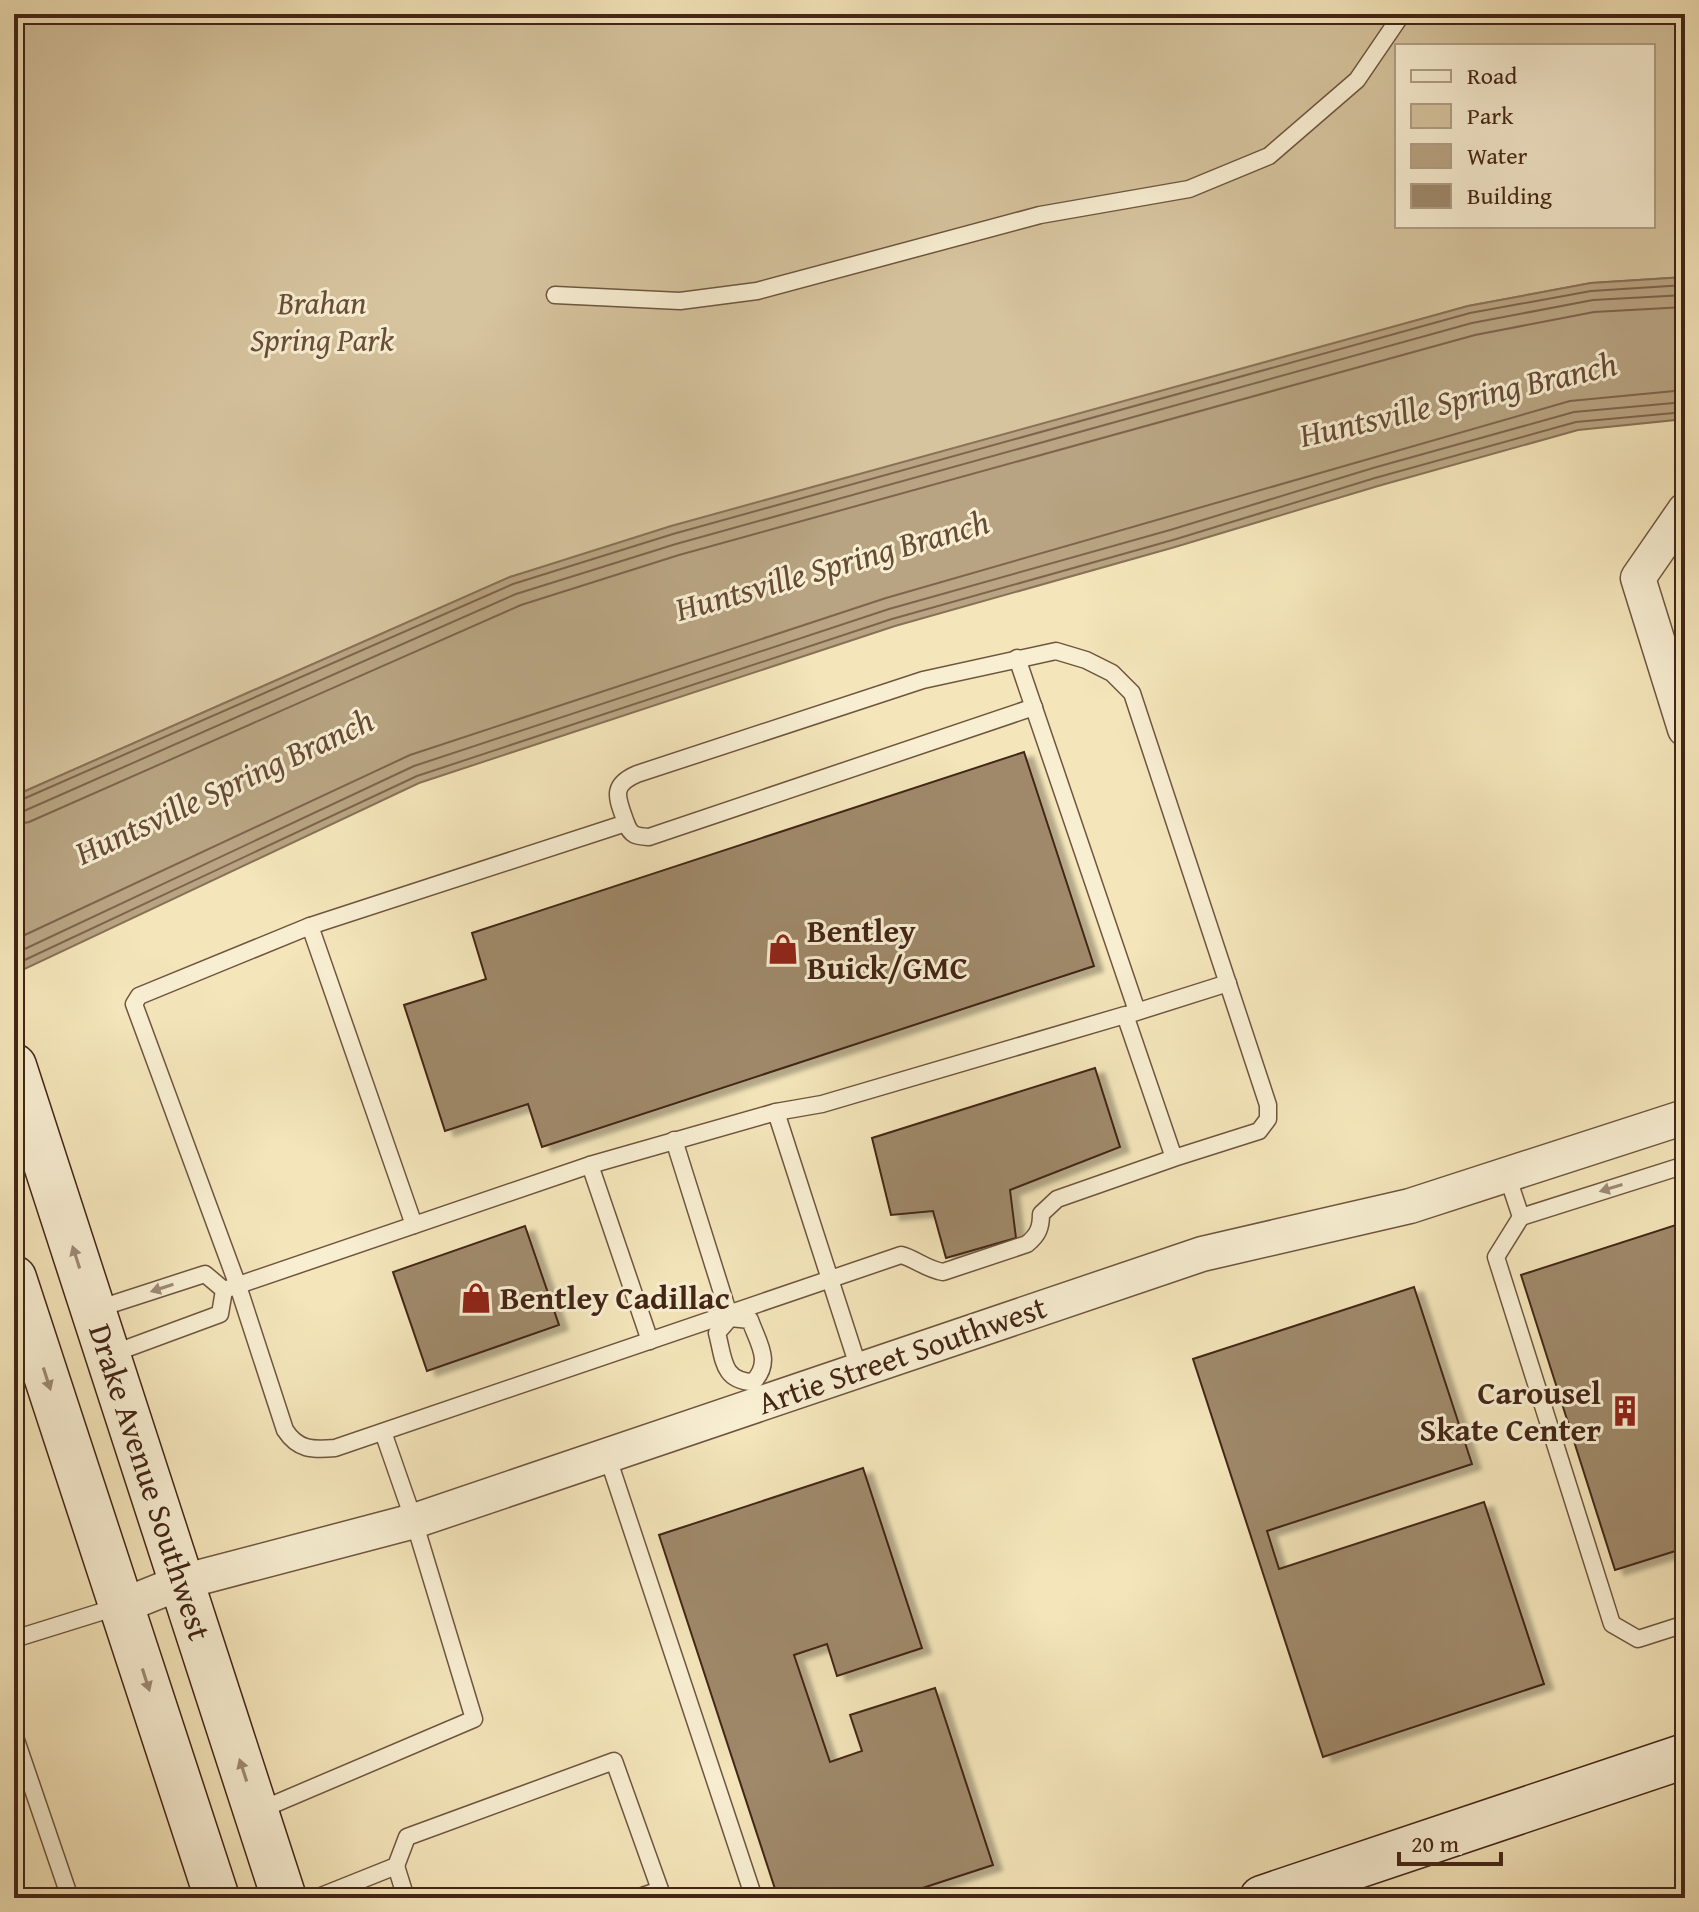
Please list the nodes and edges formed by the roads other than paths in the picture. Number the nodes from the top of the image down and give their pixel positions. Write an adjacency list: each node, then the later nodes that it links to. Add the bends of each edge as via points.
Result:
1 (1402, 14): 2 (lane, via 1357,80 1269,156 1189,189 1040,215 757,291 680,301)
2 (555, 295)
3 (1685, 510): 6 (street, via 1638,578)
4 (1017, 658): 5 (lane); 7 (lane, via 923,680 624,779 618,798); 9 (lane, via 1056,651 1086,660 1112,673 1132,693)
5 (1034, 707): 7 (lane, via 649,837 629,832); 10 (lane)
6 (1685, 729)
7 (626, 823): 8 (lane)
8 (310, 926): 20 (lane); 23 (lane, via 139,996 134,1004)
9 (1228, 983): 10 (lane); 15 (lane, via 1268,1119 1259,1131)
10 (1131, 1013): 12 (lane, via 822,1104); 15 (lane)
11 (14, 1066): 24 (street, Drake Avenue Southwest, one-way to 11)
12 (776, 1112): 14 (lane); 22 (lane)
13 (1685, 1117): 18 (street, Artie Street Southwest)
14 (674, 1140): 16 (lane); 25 (lane)
15 (1174, 1158): 22 (lane, via 1057,1199 1041,1214 1037,1236 1027,1244 943,1272 901,1255)
16 (590, 1165): 20 (lane); 26 (lane)
17 (1685, 1165): 19 (lane, one-way to 19)
18 (1507, 1175): 19 (lane); 28 (street, Artie Street Southwest, via 1410,1206 1202,1254)
19 (1521, 1217): 35 (lane, via 1496,1257 1612,1624 1638,1639)
20 (414, 1225): 23 (lane)
21 (14, 1278): 34 (street, Drake Avenue Southwest, one-way to 34)
22 (830, 1279): 25 (lane); 28 (lane)
23 (231, 1288): 24 (lane, one-way to 24, via 205,1274); 27 (lane, via 220,1314); 30 (lane, via 293,1441 314,1450 335,1448)
24 (94, 1310): 27 (street, Drake Avenue Southwest)
25 (729, 1316): 26 (lane); 29 (lane, via 750,1320 765,1363); 29 (lane, via 717,1333 729,1375)
26 (650, 1341): 30 (lane)
27 (109, 1355): 33 (street, Drake Avenue Southwest)
28 (859, 1369): 29 (street, Artie Street Southwest)
29 (757, 1392): 31 (street, Artie Street Southwest)
30 (383, 1432): 32 (lane)
31 (607, 1455): 32 (street, Artie Street Southwest); 48 (lane)
32 (414, 1521): 33 (street, Artie Street Southwest); 39 (lane, via 474,1719)
33 (182, 1582): 34 (street, Artie Street Southwest); 39 (street, Drake Avenue Southwest, one-way to 33)
34 (122, 1606): 36 (lane); 43 (street, Drake Avenue Southwest, one-way to 43)
35 (1685, 1624)
36 (14, 1639)
37 (14, 1734): 42 (lane)
38 (1685, 1756): 49 (street)
39 (257, 1812): 44 (street, Drake Avenue Southwest)
40 (396, 1866): 41 (lane, via 407,1837 614,1761); 45 (lane); 46 (lane)
41 (662, 1894): 47 (lane)
42 (70, 1898)
43 (217, 1898)
44 (284, 1898)
45 (316, 1898)
46 (406, 1898)
47 (636, 1898)
48 (754, 1898)
49 (1262, 1898)

